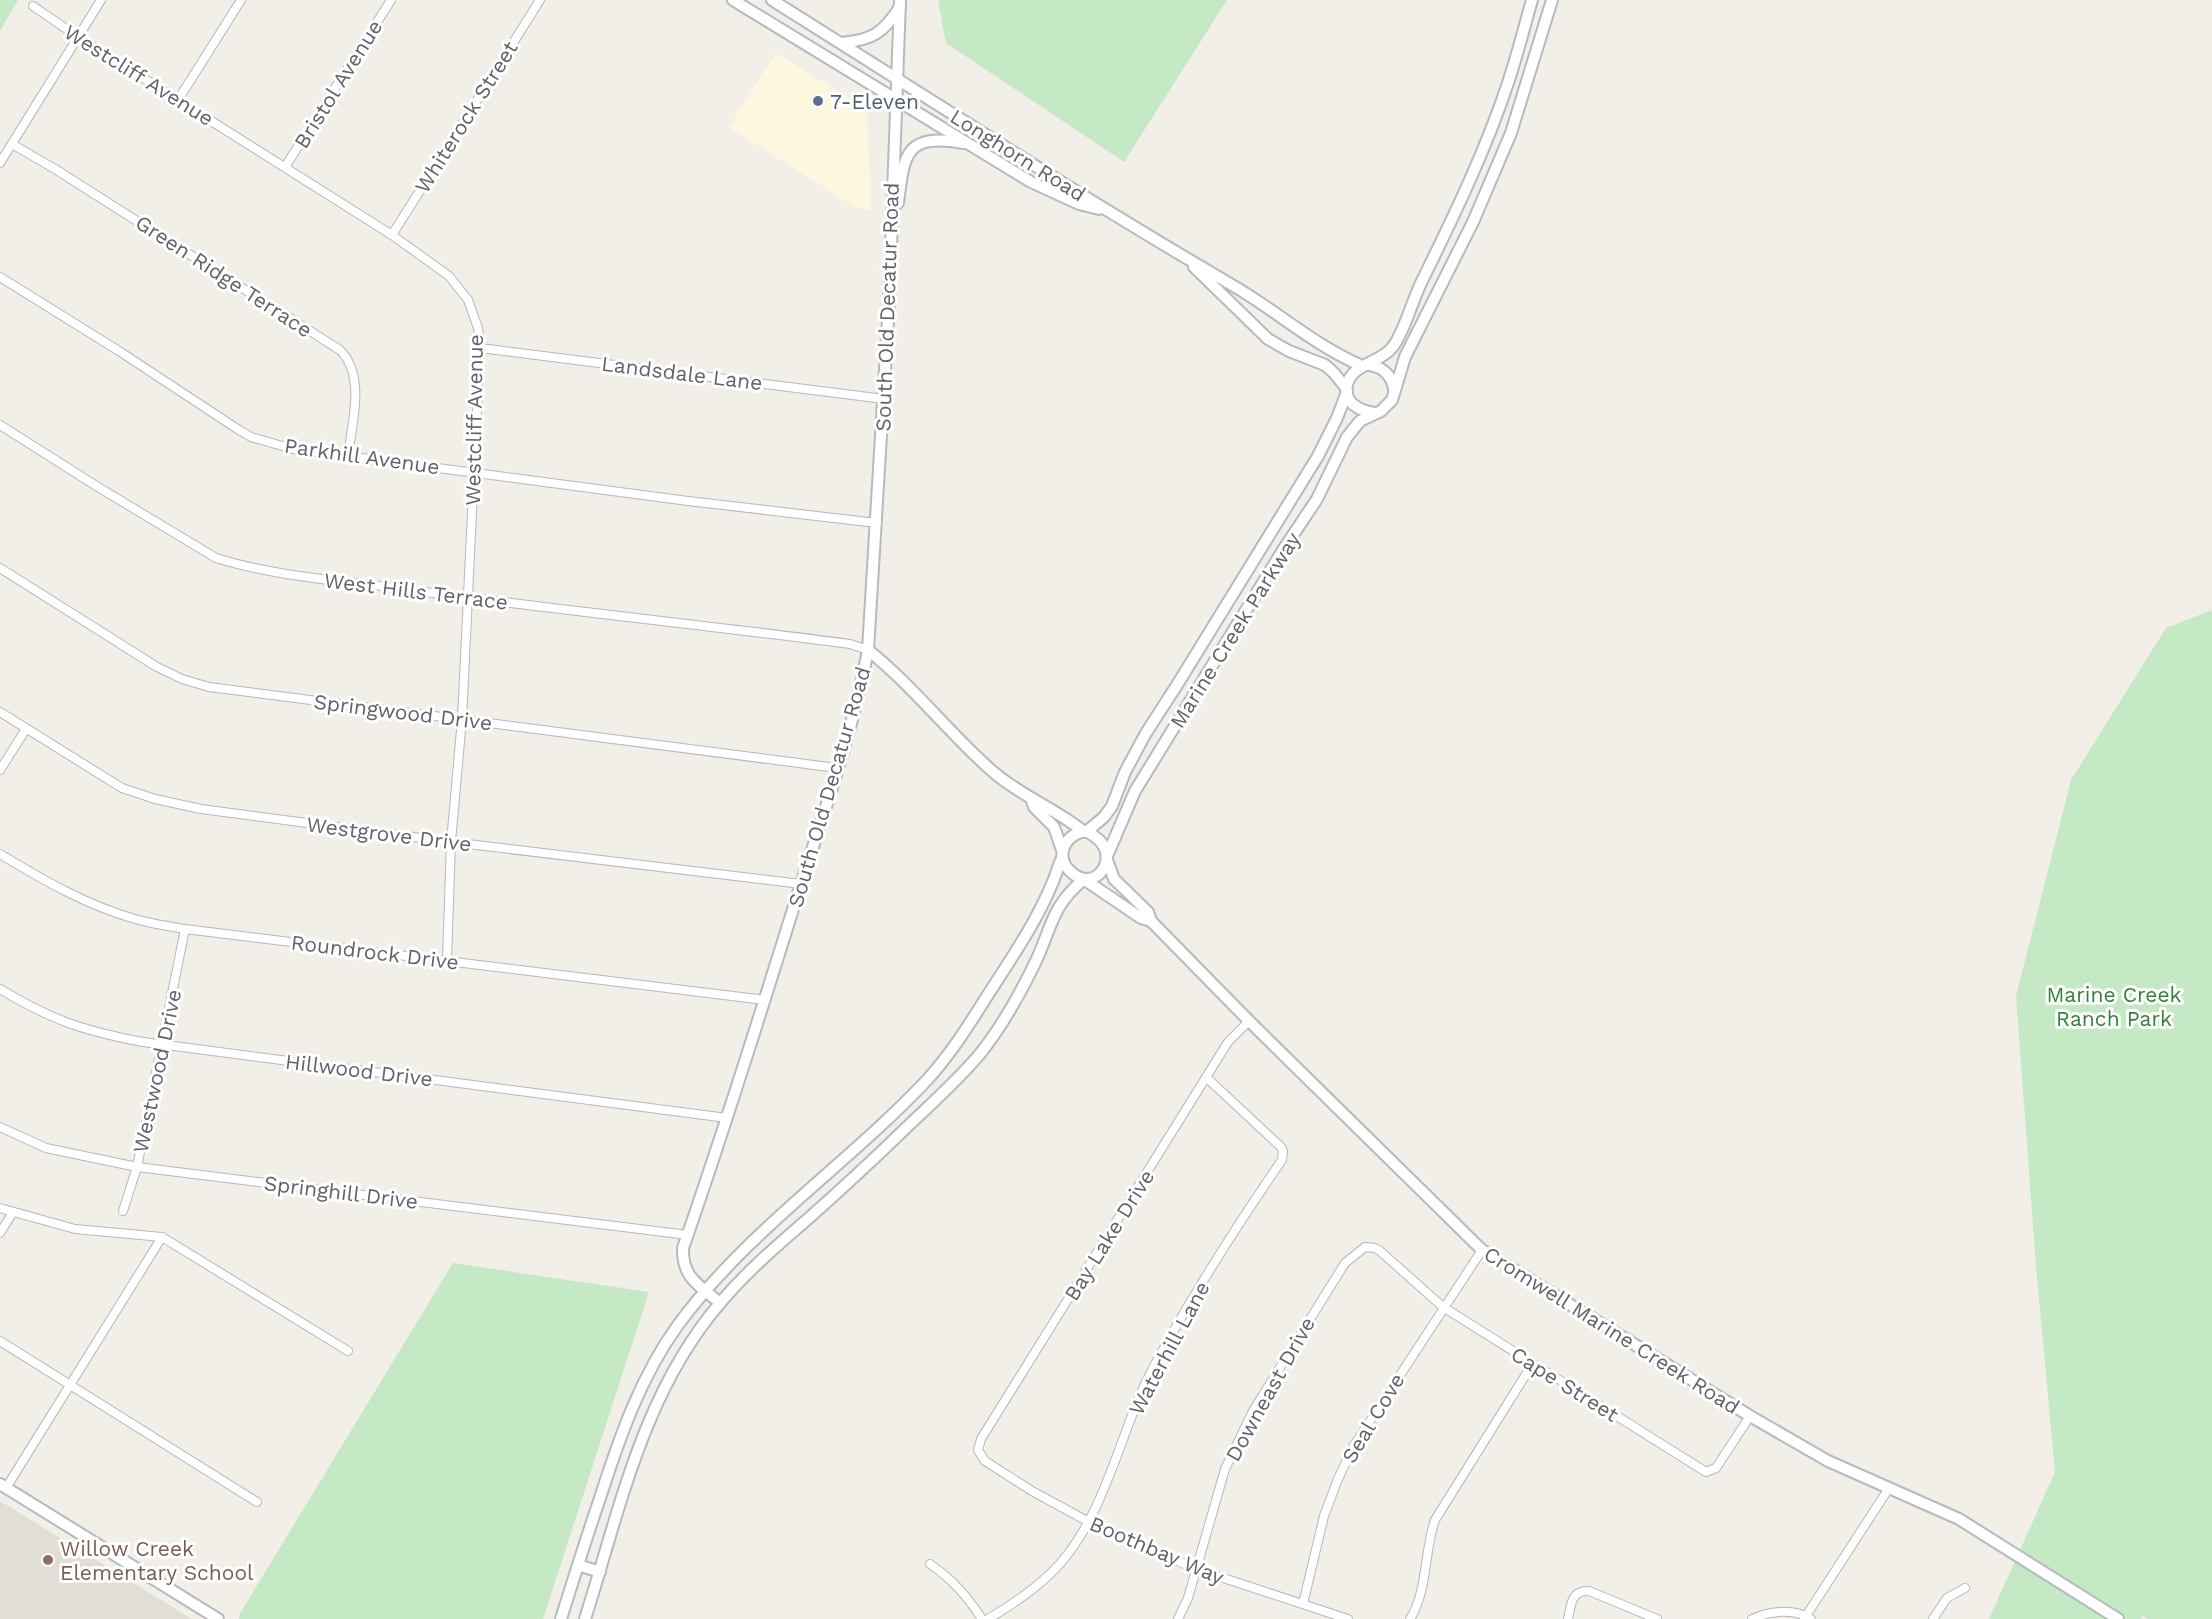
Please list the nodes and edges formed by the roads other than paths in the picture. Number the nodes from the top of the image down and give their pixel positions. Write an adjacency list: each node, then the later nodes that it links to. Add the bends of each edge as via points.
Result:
1 (101, 0): 11 (street)
2 (241, 0): 15 (street)
3 (391, 0): 19 (street, Bristol Avenue)
4 (540, 0): 21 (street, Whiterock Street)
5 (733, 0): 14 (main road, Longhorn Road)
6 (772, 0): 12 (main road, Longhorn Road)
7 (1532, 0): 26 (main road, via 1508,84 1450,226 1395,344 1383,357)
8 (1552, 0): 28 (main road, via 1511,133 1473,222 1405,357)
9 (900, 3): 12 (main road, via 877,35); 13 (main road, South Old Decatur Road)
10 (33, 6): 11 (street, Westcliff Avenue)
11 (78, 37): 15 (street, Westcliff Avenue); 16 (street)
12 (841, 43): 13 (main road, Longhorn Road)
13 (897, 79): 14 (main road, South Old Decatur Road); 20 (main road, Longhorn Road)
14 (896, 98): 17 (main road, Longhorn Road); 23 (main road, South Old Decatur Road)
15 (178, 100): 19 (street, Westcliff Avenue)
16 (12, 144): 18 (street); 32 (street, Green Ridge Terrace, via 340,350 353,370 355,395)
17 (968, 144): 20 (main road, Longhorn Road, via 1031,182 1079,204); 23 (main road, via 934,140 919,144 906,159)
18 (0, 163)
19 (285, 167): 21 (street, Westcliff Avenue)
20 (1111, 212): 22 (main road, Longhorn Road)
21 (392, 235): 25 (street, Westcliff Avenue, via 449,276 468,300)
22 (1183, 256): 26 (main road, Longhorn Road, via 1244,292 1317,343); 27 (main road, Longhorn Road, via 1268,339 1325,365)
23 (889, 272): 29 (main road, South Old Decatur Road)
24 (0, 277): 32 (street, Parkhill Avenue, via 251,436 293,449)
25 (480, 348): 29 (street, Landsdale Lane); 33 (street, Westcliff Avenue)
26 (1364, 366): 27 (main road, via 1350,376); 28 (main road, via 1385,371)
27 (1347, 390): 30 (main road, via 1356,408); 44 (main road, Marine Creek Parkway, via 1318,456 1146,733 1112,806)
28 (1394, 390): 30 (main road, via 1388,406)
29 (884, 399): 34 (main road, South Old Decatur Road)
30 (1375, 413): 48 (main road, Marine Creek Parkway, via 1353,428 1341,447 1317,499 1135,791)
31 (0, 424): 36 (street, West Hills Terrace, via 216,558 273,573)
32 (348, 456): 33 (street, Parkhill Avenue)
33 (475, 472): 34 (street, Parkhill Avenue); 36 (street, Westcliff Avenue)
34 (877, 523): 37 (main road, South Old Decatur Road)
35 (0, 568): 39 (street, Springwood Drive, via 182,679 209,687)
36 (468, 599): 37 (street, West Hills Terrace, via 816,639); 39 (street, Westcliff Avenue)
37 (868, 650): 41 (main road, South Old Decatur Road); 43 (main road, via 891,668 992,771)
38 (0, 712): 40 (street, Westgrove Drive)
39 (462, 719): 41 (street, Springwood Drive); 45 (street, Westcliff Avenue)
40 (26, 729): 42 (street); 45 (street, Westgrove Drive, via 122,788 155,799 201,809)
41 (837, 768): 50 (main road, South Old Decatur Road)
42 (0, 770)
43 (1032, 800): 44 (main road); 47 (main road, via 1054,827)
44 (1085, 832): 47 (main road, via 1072,836); 48 (main road, via 1103,845)
45 (451, 842): 50 (street, Westgrove Drive); 53 (street, Westcliff Avenue)
46 (0, 854): 52 (street, Roundrock Drive, via 51,885 98,906)
47 (1062, 854): 49 (main road, via 1071,873); 59 (main road, via 1040,909 963,1035)
48 (1107, 858): 49 (main road, via 1099,874); 51 (main road, Cromwell Marine Creek Road, via 1114,879 1148,912)
49 (1084, 880): 51 (main road, Cromwell Marine Creek Road); 60 (main road, via 1057,908 1010,1011 980,1053)
50 (801, 884): 55 (main road, South Old Decatur Road)
51 (1151, 921): 56 (main road, Cromwell Marine Creek Road)
52 (185, 930): 53 (street, Roundrock Drive); 57 (street, Westwood Drive)
53 (447, 960): 55 (street, Roundrock Drive)
54 (0, 989): 57 (street, Hillwood Drive, via 69,1025)
55 (765, 1000): 61 (main road, South Old Decatur Road)
56 (1249, 1021): 58 (street, Bay Lake Drive, via 1228,1042); 71 (main road, Cromwell Marine Creek Road)
57 (163, 1045): 61 (street, Hillwood Drive); 63 (street, Westwood Drive)
58 (1207, 1078): 80 (street, Bay Lake Drive, via 981,1439); 84 (street, Waterhill Lane, via 1281,1147 1283,1156 1163,1349 1137,1402)
59 (927, 1080): 60 (main road); 72 (main road)
60 (941, 1095): 73 (main road, via 752,1268)
61 (727, 1118): 68 (main road, South Old Decatur Road)
62 (0, 1127): 63 (street, Springhill Drive, via 46,1148)
63 (137, 1167): 65 (street, Westwood Drive); 68 (street, Springhill Drive)
64 (0, 1208): 66 (street)
65 (123, 1210)
66 (13, 1212): 67 (street); 69 (street, via 75,1229)
67 (0, 1233)
68 (688, 1234): 72 (main road, South Old Decatur Road, via 683,1248 684,1268)
69 (162, 1237): 76 (street); 78 (street)
70 (1370, 1246): 74 (street, Cape Street); 87 (street, Downeast Drive, via 1345,1263 1253,1411 1225,1469)
71 (1482, 1250): 74 (street, Seal Cove); 79 (main road, Cromwell Marine Creek Road)
72 (705, 1290): 73 (main road); 86 (main road, via 676,1328 636,1395)
73 (720, 1303): 88 (main road, via 679,1360 662,1392 641,1440)
74 (1443, 1307): 77 (street, Cape Street); 90 (street, Seal Cove, via 1353,1447 1324,1516)
75 (0, 1341): 78 (street)
76 (348, 1351)
77 (1533, 1363): 79 (street, Cape Street, via 1706,1472 1716,1468); 99 (street, via 1435,1520 1420,1596)
78 (69, 1384): 81 (street); 83 (street)
79 (1750, 1416): 82 (main road, Cromwell Marine Creek Road, via 1828,1461)
80 (978, 1454): 84 (street, Boothbay Way, via 1032,1491)
81 (3, 1486): 92 (main road)
82 (1889, 1488): 91 (street); 104 (main road, Cromwell Marine Creek Road, via 1972,1527)
83 (257, 1502)
84 (1089, 1522): 87 (street, Boothbay Way); 96 (street, Waterhill Lane, via 1052,1573 1016,1603)
85 (930, 1564): 95 (street, via 963,1591)
86 (578, 1565): 88 (main road); 93 (main road)
87 (1196, 1569): 90 (street, Boothbay Way); 97 (street, Downeast Drive)
88 (600, 1572): 94 (main road)
89 (1965, 1588): 103 (street, via 1947,1598)
90 (1303, 1604): 98 (street, Boothbay Way)
91 (1807, 1618): 102 (street, via 1778,1611)
92 (218, 1619)
93 (561, 1619)
94 (585, 1619)
95 (982, 1619)
96 (988, 1619)
97 (1179, 1619)
98 (1348, 1619)
99 (1410, 1619)
100 (1568, 1619): 101 (street, via 1572,1598 1578,1592 1589,1591)
101 (1657, 1619)
102 (1752, 1619)
103 (1933, 1619)
104 (2118, 1619)

